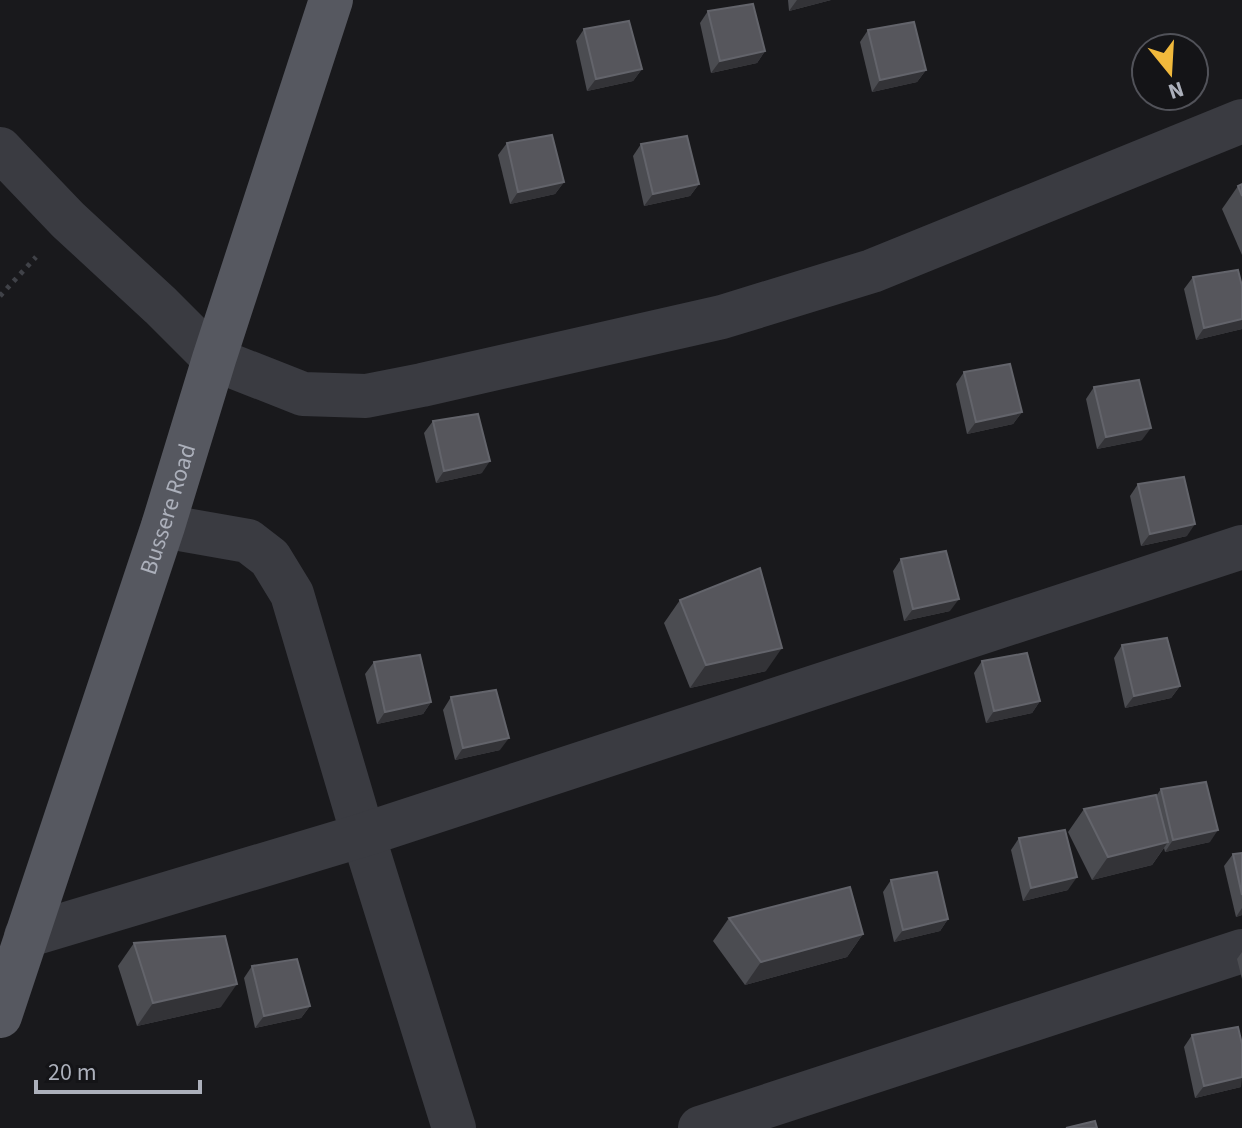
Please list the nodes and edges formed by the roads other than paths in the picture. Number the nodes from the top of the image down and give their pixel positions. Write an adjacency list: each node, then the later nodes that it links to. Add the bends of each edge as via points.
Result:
1 (331, 0): 4 (main road, Bussere Road)
2 (1242, 121): 4 (street, via 872,271 722,317 366,396 303,394)
3 (0, 149): 4 (street)
4 (214, 359): 5 (main road, Bussere Road)
5 (163, 526): 7 (street, via 248,541 270,558 292,594); 8 (main road, Bussere Road)
6 (1242, 547): 7 (street)
7 (363, 835): 8 (street); 11 (street)
8 (26, 936): 10 (main road, Bussere Road)
9 (1242, 951): 12 (street)
10 (0, 1016)
11 (454, 1128)
12 (700, 1128)

